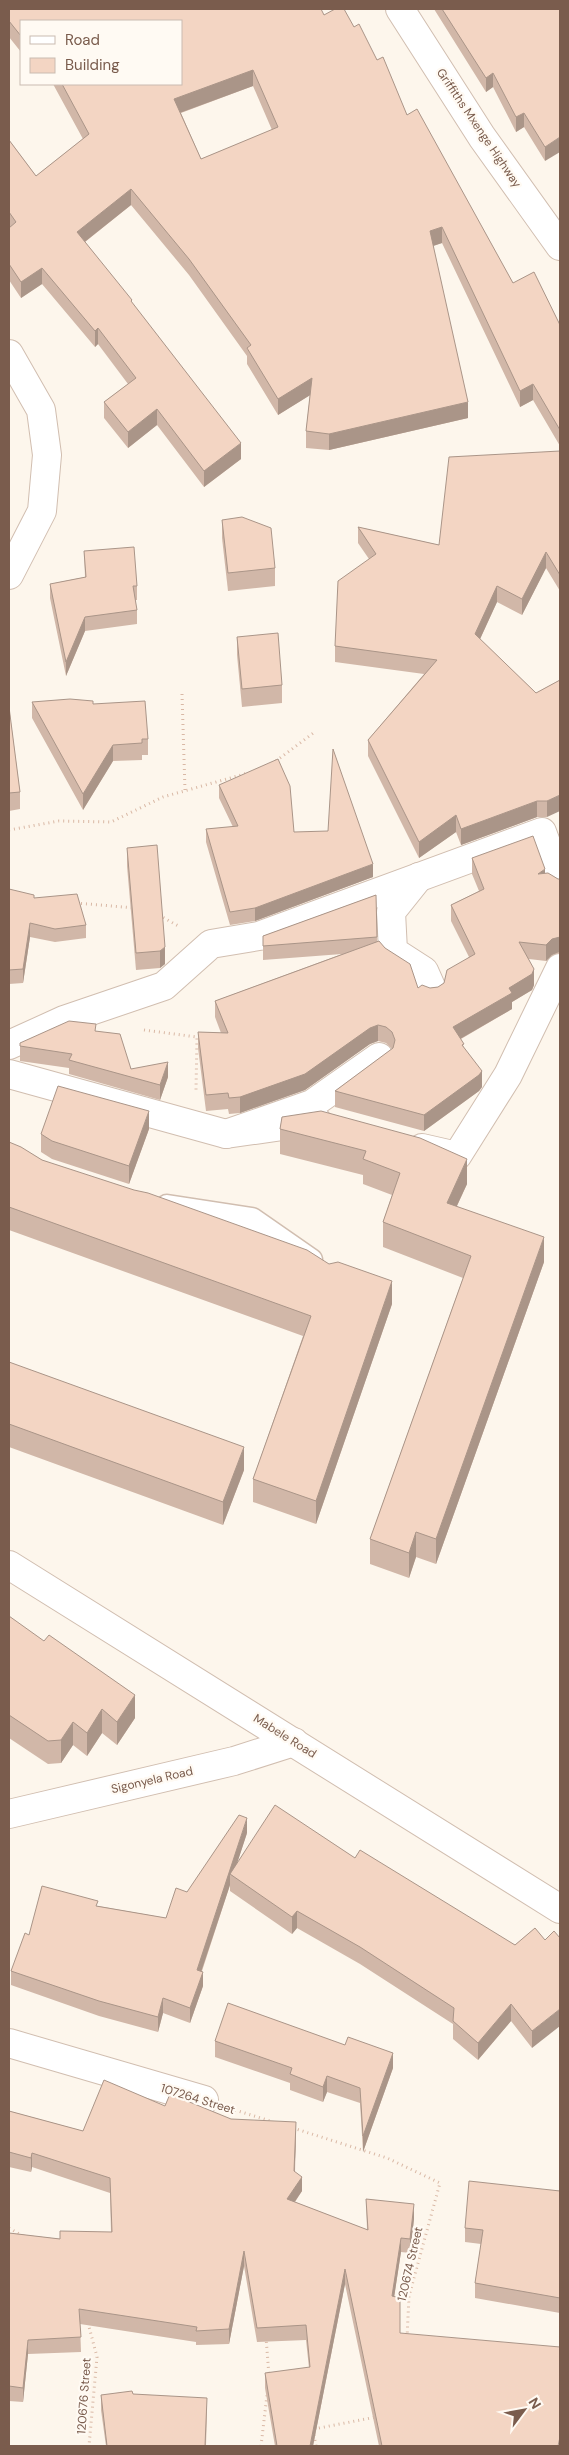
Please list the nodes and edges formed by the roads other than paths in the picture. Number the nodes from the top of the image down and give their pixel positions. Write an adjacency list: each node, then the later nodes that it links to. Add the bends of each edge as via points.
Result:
1 (400, 9): 2 (street, Griffiths Mxenge Highway, via 482,137)
2 (560, 246)
3 (9, 354): 4 (street, via 41,410 47,456 42,511)
4 (9, 575)
5 (419, 877): 6 (street, via 542,832); 8 (street, via 392,912 393,951 424,971); 9 (street, via 259,936 211,944 164,986 64,1020)
6 (560, 880)
7 (560, 968): 14 (street, via 508,1075 457,1156)
8 (432, 989)
9 (9, 1045)
10 (379, 1057): 13 (street, via 312,1104)
11 (9, 1074): 13 (street)
12 (340, 1126): 13 (street, via 322,1120)
13 (226, 1134)
14 (394, 1141)
15 (148, 1203): 16 (lane, via 252,1219)
16 (331, 1274)
17 (9, 1565): 18 (street, Mabele Road)
18 (294, 1742): 19 (street, Sigonyela Road, via 234,1761); 20 (street, Mabele Road)
19 (9, 1814)
20 (560, 1909)
21 (9, 2043): 22 (street, 107264 Street)
22 (204, 2100)

